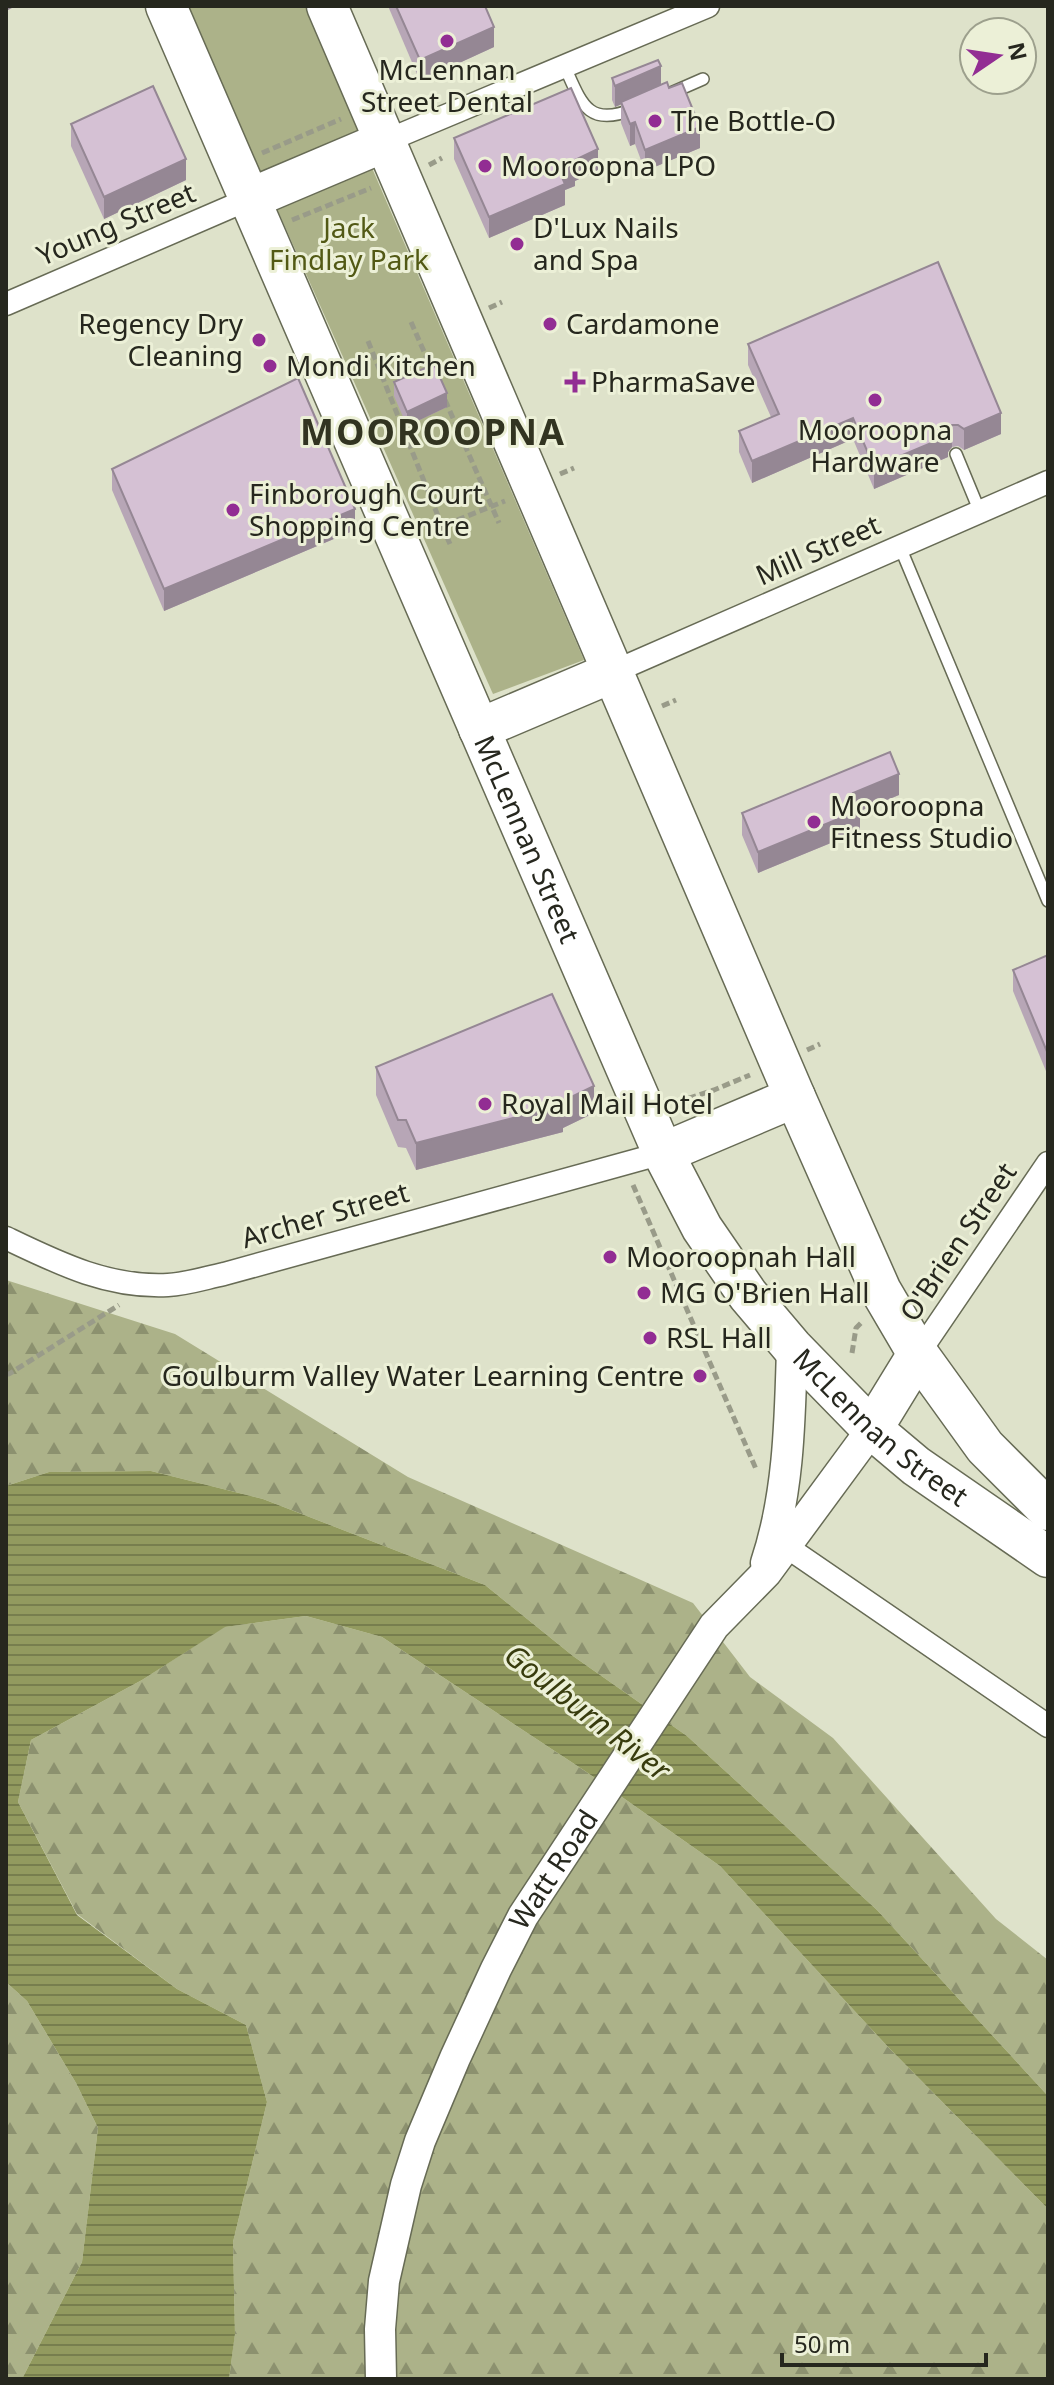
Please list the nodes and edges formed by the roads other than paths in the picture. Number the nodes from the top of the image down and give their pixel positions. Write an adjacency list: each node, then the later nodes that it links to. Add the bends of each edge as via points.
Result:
1 (166, 6): 10 (highway, McLennan Street)
2 (327, 6): 9 (highway, McLennan Street)
3 (708, 6): 4 (street)
4 (675, 12): 5 (street)
5 (565, 67): 8 (lane, via 594,114 607,118); 9 (street)
6 (703, 79): 7 (lane)
7 (664, 96)
8 (641, 106)
9 (393, 159): 10 (highway); 16 (highway, McLennan Street)
10 (249, 199): 11 (street, Young Street); 17 (highway, McLennan Street)
11 (6, 304)
12 (956, 454): 14 (lane)
13 (1048, 482): 14 (street, Mill Street)
14 (980, 512): 15 (street, Mill Street)
15 (900, 547): 16 (street, Mill Street); 18 (lane)
16 (613, 672): 17 (highway); 19 (highway, McLennan Street)
17 (479, 729): 20 (highway, McLennan Street)
18 (1048, 901)
19 (787, 1080): 20 (highway); 24 (highway, McLennan Street, via 881,1291)
20 (663, 1153): 22 (street, Archer Street, via 169,1285 91,1275); 23 (highway, McLennan Street, via 702,1228)
21 (1048, 1163): 24 (street, O'Brien Street)
22 (6, 1238)
23 (792, 1347): 25 (highway, McLennan Street); 29 (street, via 782,1498)
24 (918, 1354): 25 (highway); 26 (highway, McLennan Street, via 985,1447)
25 (872, 1429): 27 (street, Watt Road); 28 (highway, McLennan Street, via 927,1474)
26 (1048, 1510)
27 (787, 1547): 29 (street, Watt Road); 30 (street)
28 (1048, 1557)
29 (757, 1583): 31 (street, Watt Road, via 710,1631 523,1916 496,1969 406,2185 384,2281)
30 (1048, 1726)
31 (381, 2379)

